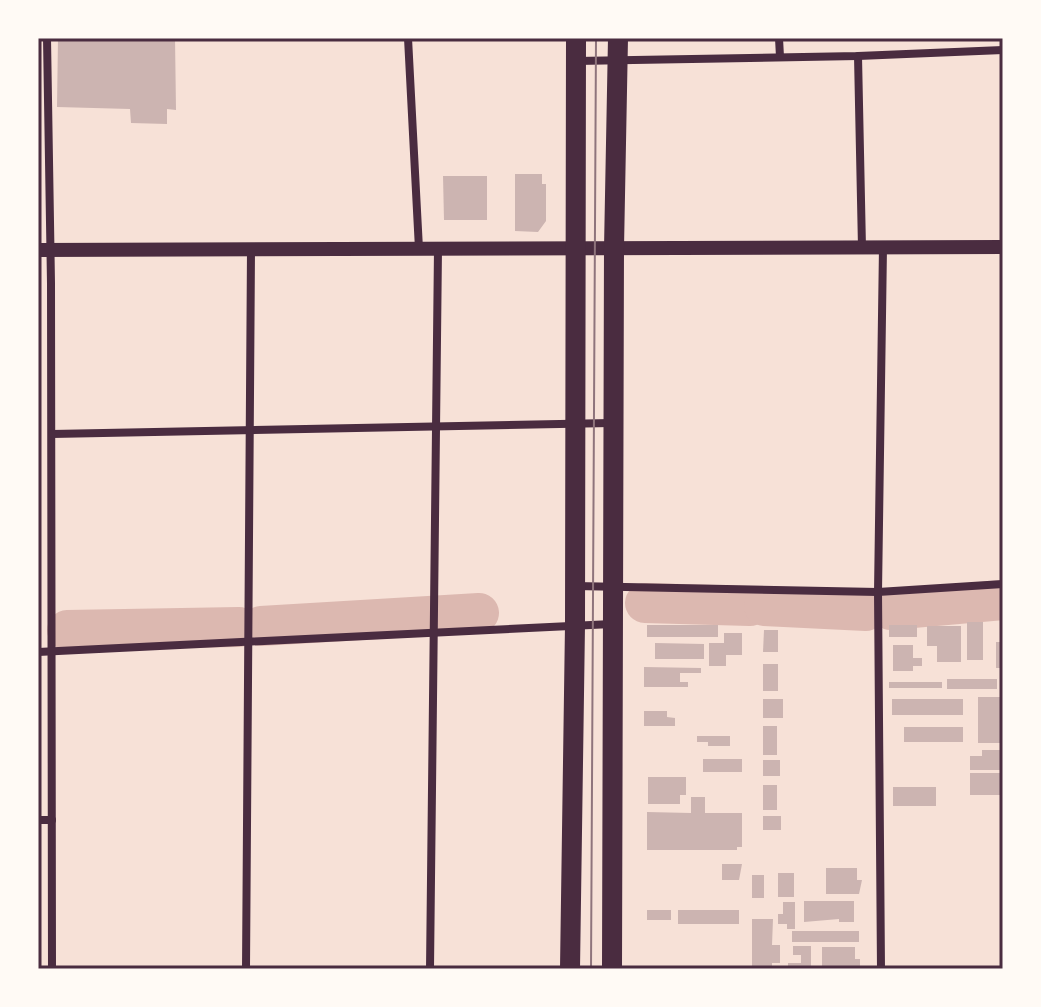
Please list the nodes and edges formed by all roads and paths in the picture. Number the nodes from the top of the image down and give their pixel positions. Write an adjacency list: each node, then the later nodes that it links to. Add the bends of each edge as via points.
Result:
1 (47, 38): 17 (street)
2 (408, 38): 15 (street)
3 (576, 38): 9 (highway)
4 (618, 38): 10 (highway)
5 (779, 38): 8 (street)
6 (1003, 50): 7 (street)
7 (858, 56): 8 (street); 14 (street)
8 (780, 57): 10 (street)
9 (575, 61): 10 (street); 13 (highway)
10 (618, 61): 13 (highway)
11 (883, 247): 12 (street); 14 (street); 27 (street)
12 (1003, 247)
13 (594, 248): 14 (street); 16 (street); 19 (highway); 20 (highway)
14 (862, 248)
15 (419, 249): 16 (street); 18 (street)
16 (438, 249): 21 (street)
17 (44, 250): 18 (street); 23 (street)
18 (251, 250): 22 (street)
19 (574, 423): 20 (street); 21 (street); 25 (highway)
20 (613, 423): 26 (highway)
21 (436, 426): 22 (street); 30 (street)
22 (250, 432): 23 (street); 31 (street)
23 (52, 434): 32 (street)
24 (1003, 584): 27 (street)
25 (574, 586): 26 (street); 29 (highway)
26 (613, 586): 27 (street); 28 (highway)
27 (878, 592): 41 (street)
28 (613, 624): 29 (street); 40 (highway)
29 (575, 625): 30 (street); 39 (highway)
30 (435, 632): 31 (street); 38 (street)
31 (248, 643): 32 (street); 37 (street)
32 (52, 651): 33 (street); 35 (street)
33 (38, 652)
34 (38, 820): 35 (street)
35 (52, 820): 36 (street)
36 (52, 969)
37 (246, 969)
38 (430, 969)
39 (570, 969)
40 (612, 969)
41 (881, 969)

